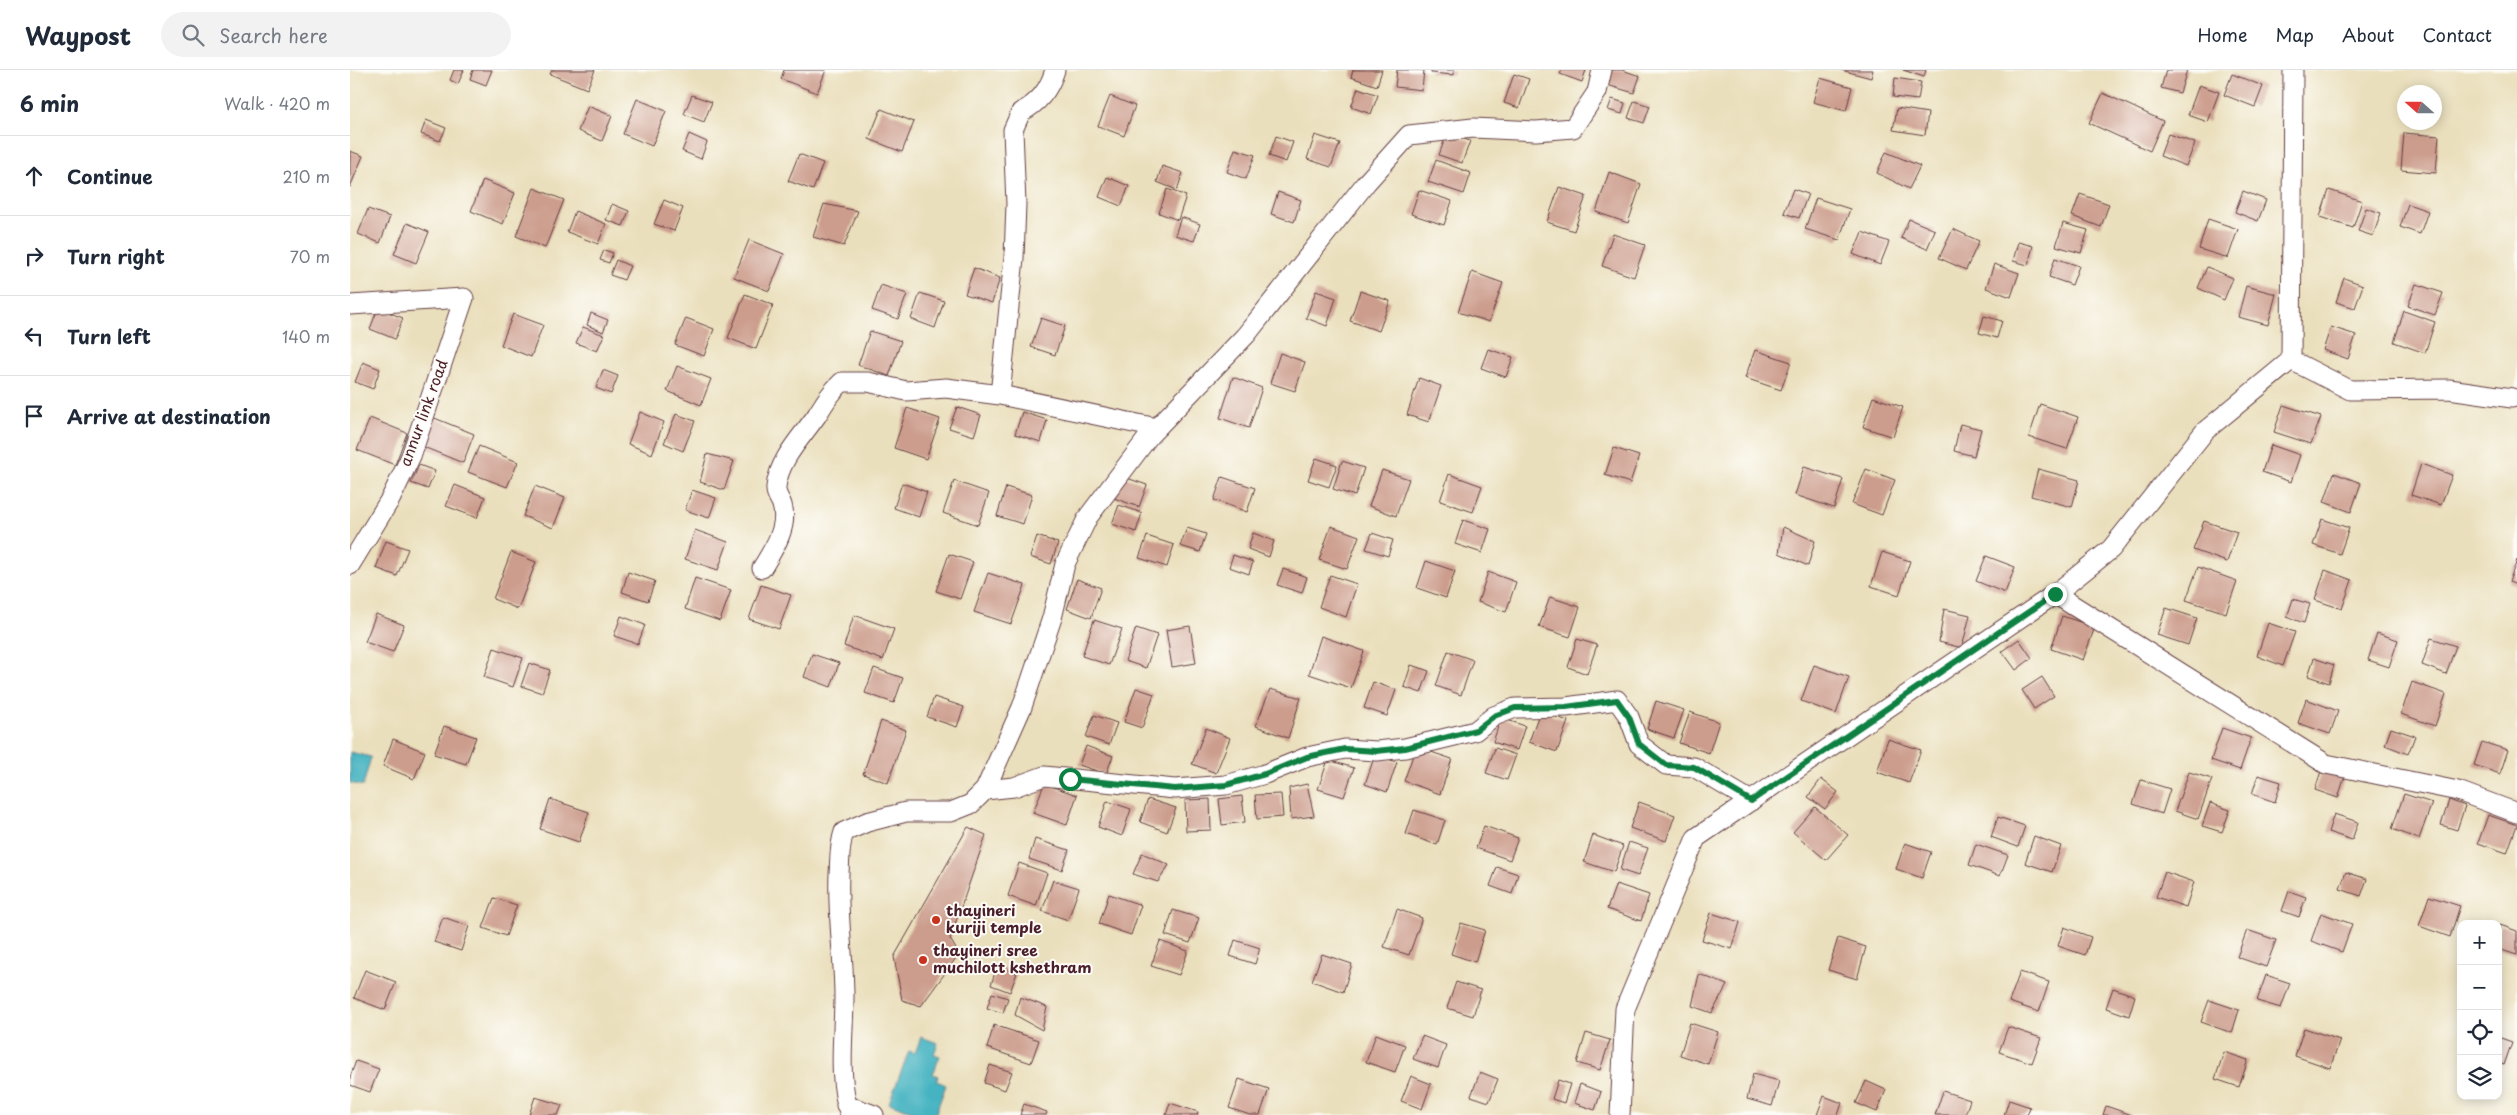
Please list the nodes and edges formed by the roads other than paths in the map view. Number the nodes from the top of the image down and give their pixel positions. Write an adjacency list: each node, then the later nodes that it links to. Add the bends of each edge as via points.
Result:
1 (1055, 70): 6 (street, via 1047,89 1036,104 1021,112 1013,130 1014,258)
2 (1602, 70): 8 (street, via 1597,92 1573,128 1536,131 1473,128 1410,135 1366,183 1246,335)
3 (2293, 70): 5 (street)
4 (350, 305): 9 (street, annur link road, via 464,298 411,456 391,498)
5 (2291, 360): 7 (street, via 2350,390 2449,389); 11 (street, via 2205,431 2111,549)
6 (1000, 395): 8 (street); 10 (street, via 946,388 906,391 868,382 842,382 831,392 790,450 776,486 783,521 778,543)
7 (2512, 398)
8 (1157, 428): 12 (street, via 1088,517 1065,564 1052,618 1022,707)
9 (350, 565)
10 (762, 568)
11 (2055, 594): 13 (street); 14 (street, via 2326,764 2458,791)
12 (985, 790): 13 (street, via 1014,787 1044,776 1175,789 1226,785 1317,755 1345,749 1376,751 1405,748 1476,730 1494,716 1515,708 1566,707 1617,700 1629,717 1639,744 1666,765 1694,767); 15 (street, via 971,804 951,812 906,812 844,832 840,843 838,902 844,996 842,1055)
13 (1751, 801): 17 (street, via 1696,838 1625,1009)
14 (2517, 813)
15 (848, 1110): 16 (street)
16 (874, 1115)
17 (1620, 1115)

